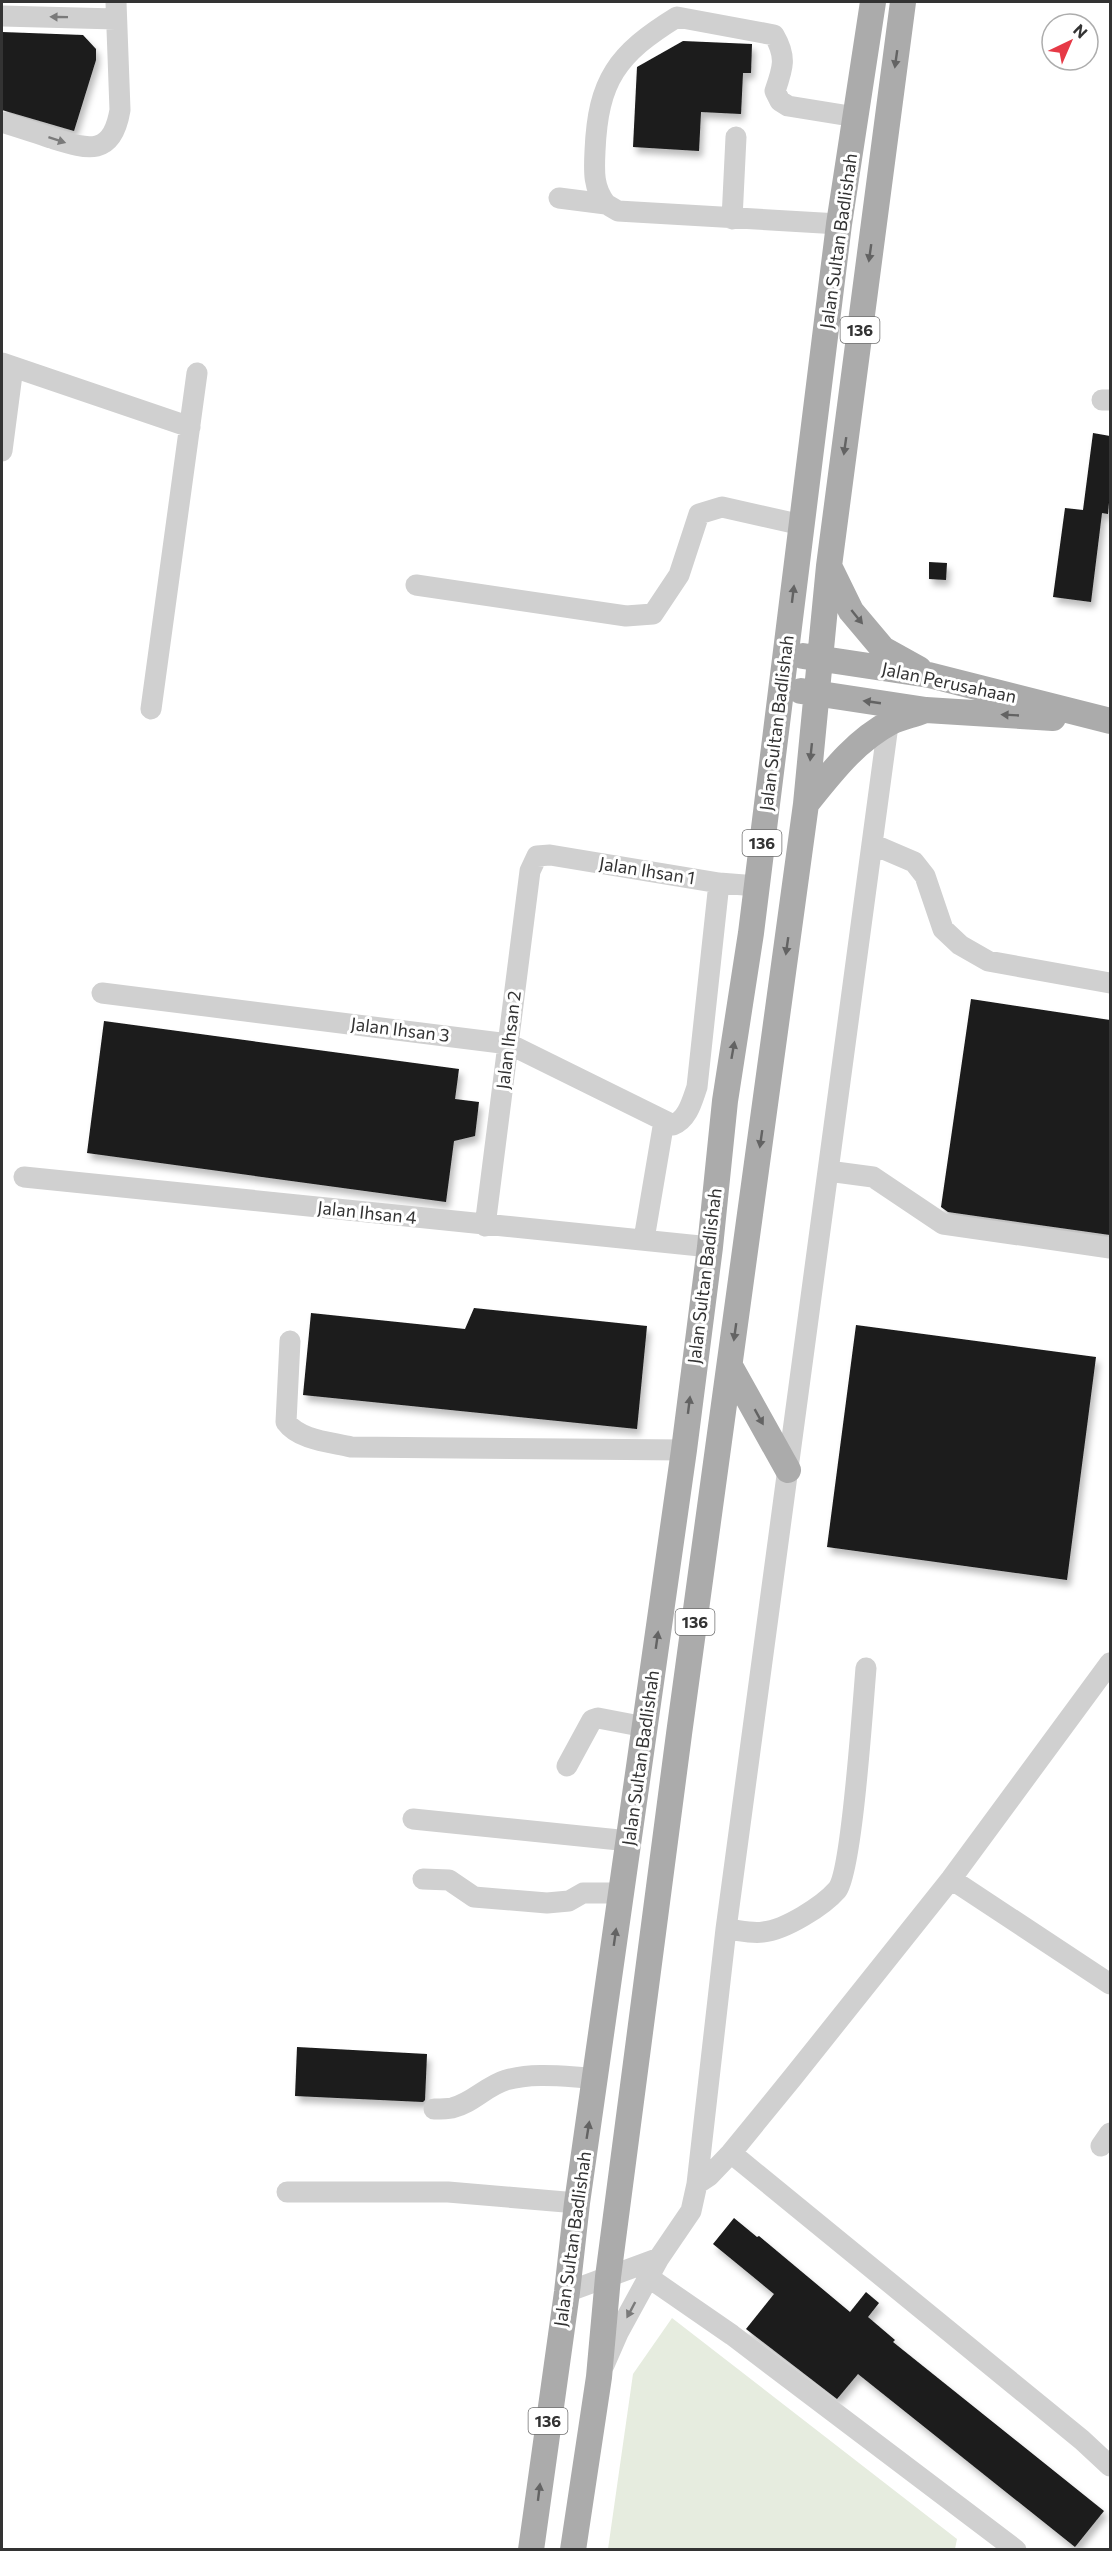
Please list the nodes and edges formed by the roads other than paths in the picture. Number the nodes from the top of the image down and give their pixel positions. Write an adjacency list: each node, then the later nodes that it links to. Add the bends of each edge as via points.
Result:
1 (873, 2): 5 (main road, Jalan Sultan Badlishah / 136)
2 (903, 2): 17 (main road, Jalan Sultan Badlishah / 136, one-way to 17)
3 (116, 10): 4 (street, one-way to 4); 6 (street, one-way to 3, via 84,148 99,146 109,139 120,110)
4 (2, 16)
5 (856, 117): 9 (street, via 788,106 780,101 775,91 784,67 781,46 774,35 677,16 646,36 619,63 603,93 597,118 594,176); 11 (main road, Jalan Sultan Badlishah / 136)
6 (2, 122)
7 (736, 137): 10 (street)
8 (559, 198): 9 (street)
9 (606, 204): 10 (street, via 618,211)
10 (732, 219): 11 (street)
11 (839, 224): 16 (main road, Jalan Sultan Badlishah / 136)
12 (7, 365): 14 (street); 15 (street)
13 (197, 373): 14 (street)
14 (190, 427): 24 (street)
15 (2, 451)
16 (802, 525): 18 (street, via 722,507 699,514 679,575 653,614 626,616); 19 (main road, Jalan Sultan Badlishah / 136, one-way to 16)
17 (829, 566): 20 (main road, Jalan Sultan Badlishah / 136); 21 (main road, one-way to 21, via 851,611 884,649)
18 (416, 585)
19 (785, 652): 20 (main road, Jalan Perusahaan); 22 (main road, Jalan Sultan Badlishah / 136)
20 (820, 660): 21 (main road, Jalan Perusahaan); 23 (main road, Jalan Sultan Badlishah / 136)
21 (929, 675): 26 (main road, Jalan Perusahaan)
22 (781, 688): 23 (main road, Jalan Perusahaan); 32 (main road, Jalan Sultan Badlishah / 136)
23 (817, 694): 25 (main road, Jalan Perusahaan, one-way to 23); 28 (main road, Jalan Sultan Badlishah / 136, one-way to 28)
24 (152, 709)
25 (926, 710): 26 (main road, Jalan Perusahaan, one-way to 25); 27 (main road)
26 (1110, 721)
27 (888, 725): 28 (main road, via 838,763); 29 (street)
28 (806, 804): 44 (main road, Jalan Sultan Badlishah / 136, one-way to 44)
29 (872, 844): 33 (street, via 914,862 925,876 943,929 960,945 988,961); 37 (street)
30 (537, 856): 31 (street, Jalan Ihsan 1); 35 (street, Jalan Ihsan 2, via 530,871)
31 (719, 883): 32 (street, Jalan Ihsan 1); 36 (street, via 697,1087 689,1109)
32 (757, 886): 41 (main road, Jalan Sultan Badlishah / 136, one-way to 32, via 725,1101)
33 (1110, 983)
34 (102, 993): 35 (street, Jalan Ihsan 3)
35 (509, 1044): 36 (street, Jalan Ihsan 3); 39 (street, Jalan Ihsan 2)
36 (672, 1122): 40 (street)
37 (828, 1171): 42 (street, via 873,1177 943,1224); 46 (street)
38 (24, 1178): 39 (street, Jalan Ihsan 4)
39 (485, 1226): 40 (street, Jalan Ihsan 4)
40 (644, 1239): 41 (street, Jalan Ihsan 4)
41 (710, 1247): 45 (main road, Jalan Sultan Badlishah / 136, one-way to 41)
42 (1110, 1248)
43 (290, 1341): 45 (street, via 286,1422 299,1433 351,1447)
44 (730, 1366): 46 (main road, one-way to 46); 65 (main road, Jalan Sultan Badlishah / 136)
45 (684, 1450): 49 (main road, Jalan Sultan Badlishah / 136, one-way to 45)
46 (788, 1470): 56 (street)
47 (1110, 1663): 54 (street)
48 (866, 1668): 56 (street, via 847,1854 839,1888 813,1911 780,1927 763,1932)
49 (645, 1727): 50 (street, via 592,1720); 52 (main road, Jalan Sultan Badlishah / 136)
50 (567, 1766)
51 (413, 1819): 52 (street)
52 (629, 1841): 55 (main road, Jalan Sultan Badlishah / 136)
53 (423, 1879): 55 (street, via 449,1880 474,1897 547,1903 569,1901 583,1893)
54 (951, 1879): 57 (street); 60 (street)
55 (621, 1893): 58 (main road, Jalan Sultan Badlishah / 136, one-way to 55)
56 (726, 1929): 61 (street)
57 (1110, 1984)
58 (595, 2079): 59 (street, via 545,2076 507,2080 452,2108); 63 (main road, Jalan Sultan Badlishah / 136, one-way to 58)
59 (434, 2109)
60 (731, 2153): 61 (street); 69 (street)
61 (697, 2184): 64 (street, via 691,2211)
62 (287, 2192): 63 (street, via 448,2192)
63 (577, 2203): 67 (main road, Jalan Sultan Badlishah / 136)
64 (658, 2258): 65 (street); 66 (street)
65 (608, 2277): 67 (street); 68 (main road, Jalan Sultan Badlishah / 136)
66 (648, 2277): 68 (street, one-way to 68); 72 (street, via 732,2335)
67 (567, 2292): 70 (main road, Jalan Sultan Badlishah / 136, one-way to 67)
68 (599, 2377): 71 (main road, Jalan Sultan Badlishah / 136)
69 (1110, 2466)
70 (531, 2550)
71 (573, 2550)
72 (1016, 2550)

